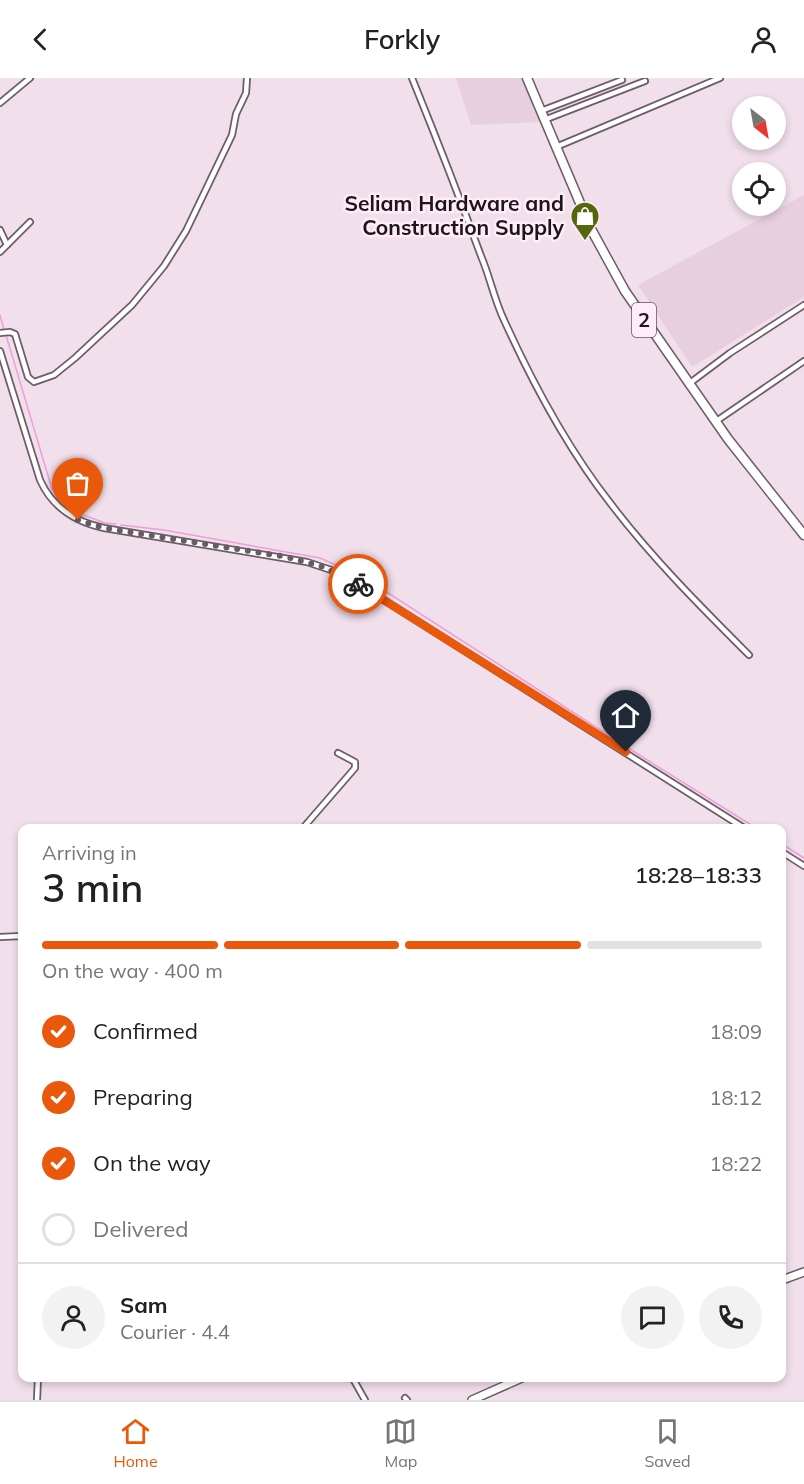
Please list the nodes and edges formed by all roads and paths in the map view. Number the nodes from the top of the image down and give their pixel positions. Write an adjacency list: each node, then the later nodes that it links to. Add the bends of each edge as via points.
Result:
1 (30, 78): 8 (street)
2 (247, 78): 16 (street, via 232,135 186,231 132,305 66,366 34,382 28,377 16,336)
3 (412, 78): 22 (street, via 497,305 555,420 619,514)
4 (527, 78): 9 (highway, 2)
5 (720, 78): 10 (street)
6 (622, 80): 9 (street)
7 (645, 81): 9 (street)
8 (0, 103)
9 (542, 115): 10 (highway, 2)
10 (555, 147): 19 (highway, 2, via 608,262)
11 (30, 222): 13 (street)
12 (0, 230): 13 (street)
13 (7, 245): 14 (street)
14 (0, 252)
15 (804, 305): 19 (street)
16 (0, 333)
17 (0, 351): 25 (street, via 40,480 50,497 71,516 104,528 287,557 331,570)
18 (804, 361): 20 (street)
19 (688, 384): 20 (highway, 2)
20 (715, 422): 21 (highway, 2)
21 (804, 535)
22 (749, 655)
23 (338, 753): 24 (street, via 355,762 355,768)
24 (306, 824)
25 (738, 824)
26 (786, 855): 27 (street)
27 (804, 866)
28 (18, 936): 29 (street)
29 (0, 937)
30 (804, 1272): 31 (main road)
31 (786, 1279)
32 (37, 1382): 35 (street)
33 (354, 1382): 36 (street)
34 (513, 1382): 37 (main road)
35 (37, 1400)
36 (365, 1400)
37 (472, 1400)

